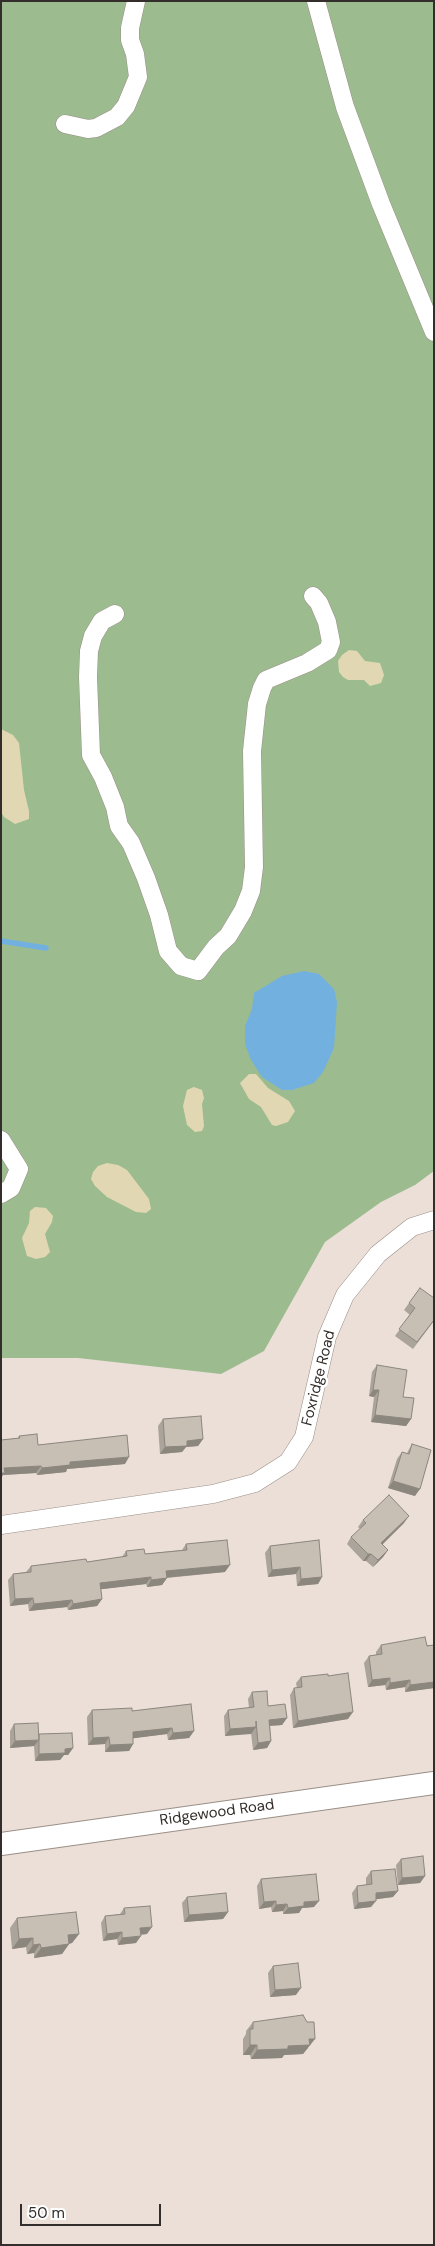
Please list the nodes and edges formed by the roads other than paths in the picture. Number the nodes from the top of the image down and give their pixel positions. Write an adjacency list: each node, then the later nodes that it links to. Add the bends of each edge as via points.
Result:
1 (136, 1): 3 (street, via 130,40 138,77 126,106 117,116 96,128)
2 (316, 1): 4 (street, via 346,107 381,204)
3 (65, 124)
4 (434, 332)
5 (313, 596): 6 (street, via 327,622 331,642 328,650 266,680 262,688 255,713 252,751 254,867 251,891 228,936 198,971 181,966 168,951 146,878 119,826 115,807 91,755 89,651 102,621)
6 (115, 614)
7 (1, 1140): 8 (street, via 19,1169 11,1188)
8 (1, 1194)
9 (434, 1220): 10 (street, Foxridge Road, via 412,1227 378,1254 345,1295 327,1337 304,1438 288,1462 255,1483 214,1494)
10 (1, 1526)
11 (434, 1782): 12 (main road, Ridgewood Road)
12 (1, 1844)

